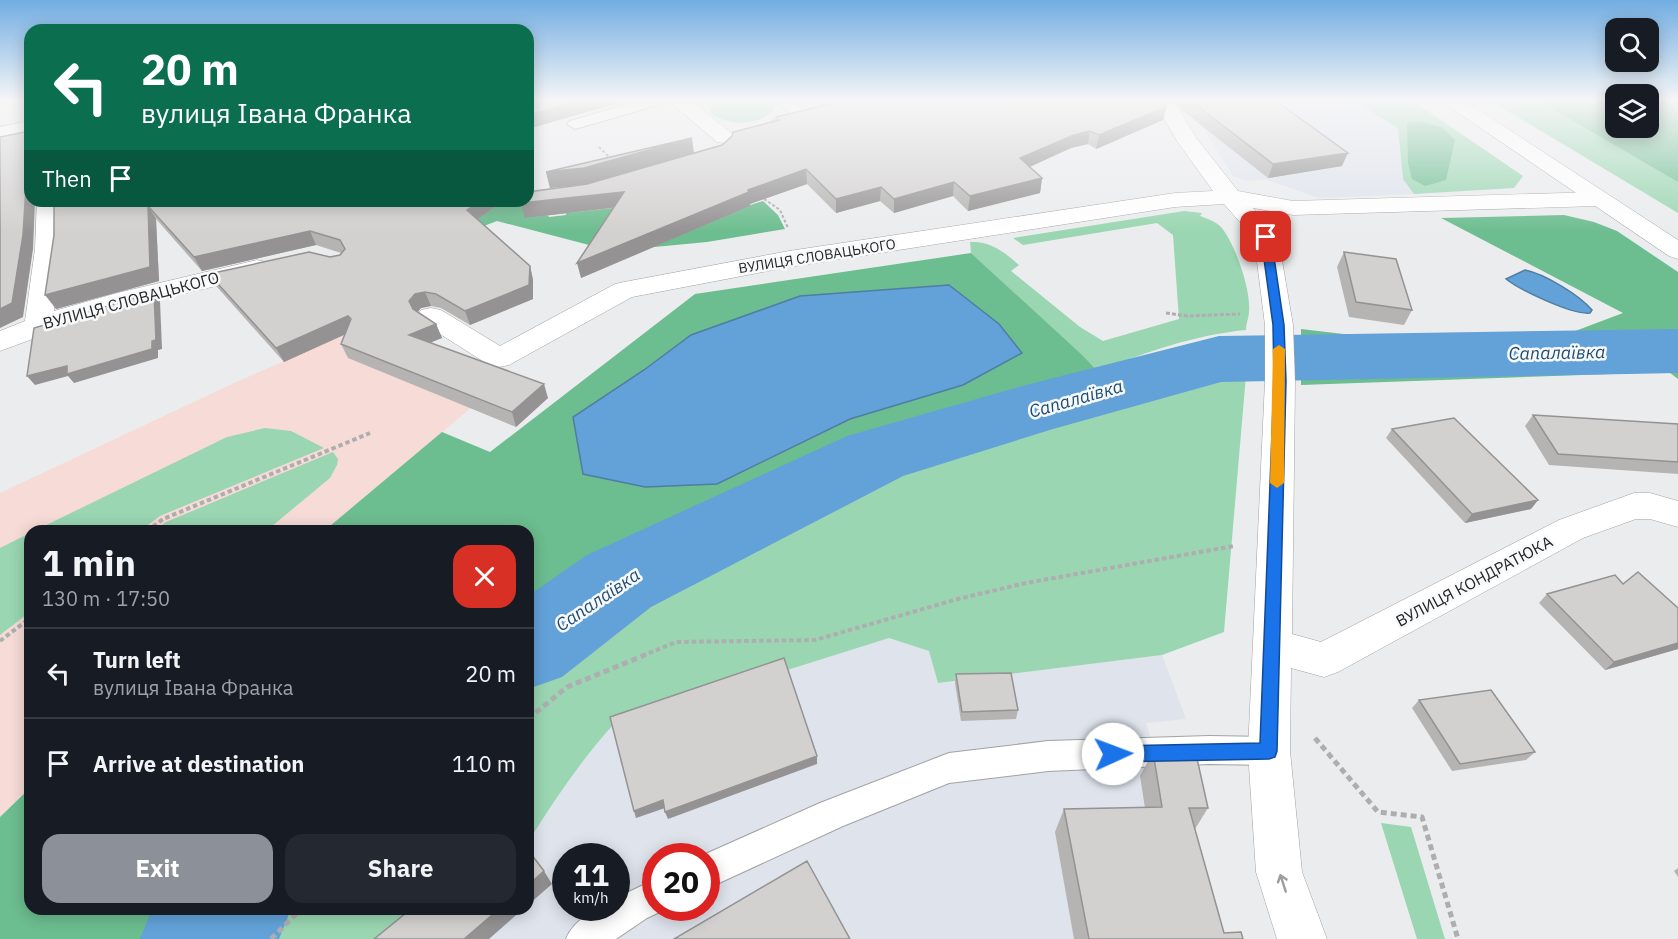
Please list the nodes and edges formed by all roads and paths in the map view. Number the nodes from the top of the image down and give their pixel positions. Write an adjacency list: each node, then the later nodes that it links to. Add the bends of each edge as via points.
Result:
1 (727, 145): 8 (path, via 750,188 780,210 797,245)
2 (1191, 145): 4 (street)
3 (1516, 145): 5 (street)
4 (1230, 197): 5 (street, ВУЛИЦЯ СЛОВАЦЬКОГО, via 1293,208); 8 (street, ВУЛИЦЯ СЛОВАЦЬКОГО, via 1175,200); 21 (street, via 1266,237 1279,325)
5 (1597, 200): 7 (street)
6 (49, 207): 13 (street)
7 (1678, 251)
8 (789, 259): 12 (street, ВУЛИЦЯ СЛОВАЦЬКОГО, via 624,290 499,358)
9 (285, 262): 13 (street, ВУЛИЦЯ СЛОВАЦЬКОГО, via 166,289)
10 (1166, 313): 11 (path)
11 (1244, 314)
12 (431, 316)
13 (38, 325): 14 (street, ВУЛИЦЯ СЛОВАЦЬКОГО)
14 (0, 342)
15 (370, 433): 17 (path)
16 (1678, 514): 21 (street, ВУЛИЦЯ КОНДРАТЮКА, via 1634,506 1571,529 1324,660)
17 (155, 525)
18 (1240, 545): 23 (path, via 1015,586 815,640 676,642 567,687)
19 (24, 623): 20 (path)
20 (0, 641)
21 (1273, 646): 22 (street)
22 (1272, 688): 24 (street); 31 (path, via 1378,812 1422,817)
23 (534, 714)
24 (1269, 751): 25 (lane, via 1048,756 949,768 832,814); 30 (street, one-way to 24, via 1280,872)
25 (720, 866)
26 (642, 903): 29 (lane)
27 (294, 915): 28 (path)
28 (272, 939)
29 (584, 939)
30 (1302, 939)
31 (1458, 939)

